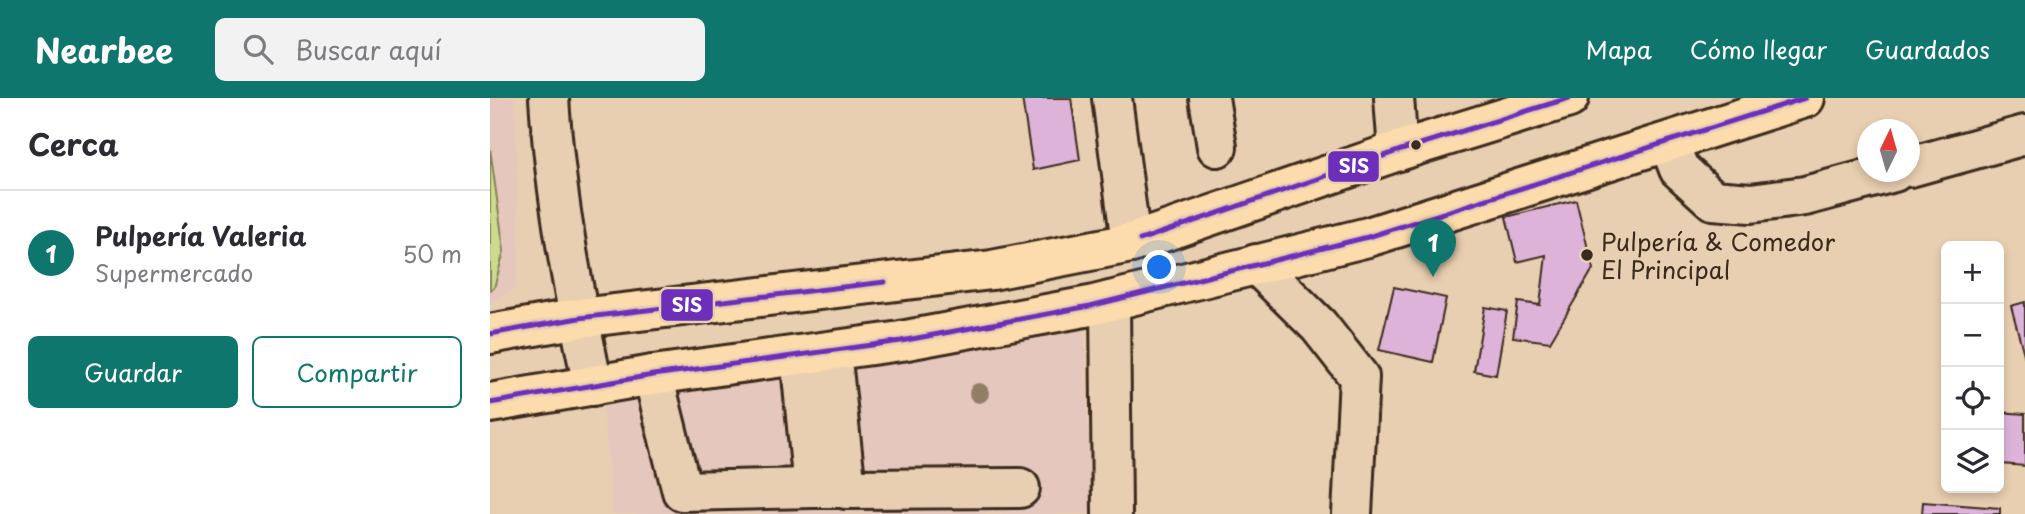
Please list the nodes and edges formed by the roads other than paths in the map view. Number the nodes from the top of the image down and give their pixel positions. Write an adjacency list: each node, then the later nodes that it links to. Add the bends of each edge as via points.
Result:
1 (549, 98): 16 (street, via 553,156)
2 (1112, 98): 13 (street)
3 (1209, 98): 9 (street)
4 (1394, 98): 10 (street)
5 (1569, 98): 10 (main road)
6 (1805, 98): 8 (main road)
7 (2025, 135): 11 (street)
8 (1669, 143): 12 (street, via 1679,169 1713,200 1751,202 1805,196); 14 (main road, via 1368,237)
9 (1217, 147)
10 (1398, 151): 13 (main road)
11 (1920, 164)
12 (1857, 182)
13 (1131, 243): 16 (main road, via 992,270)
14 (1256, 264): 15 (main road); 27 (street, via 1319,326 1359,377)
15 (1100, 304): 18 (main road); 25 (street); 26 (street)
16 (579, 318): 17 (main road); 20 (street)
17 (490, 334)
18 (815, 353): 19 (main road); 23 (street)
19 (653, 375): 20 (main road); 24 (street, via 682,491)
20 (593, 386): 21 (main road)
21 (490, 403)
22 (1020, 488): 23 (street)
23 (815, 494): 24 (street)
24 (699, 502)
25 (1093, 514)
26 (1112, 514)
27 (1352, 514)

